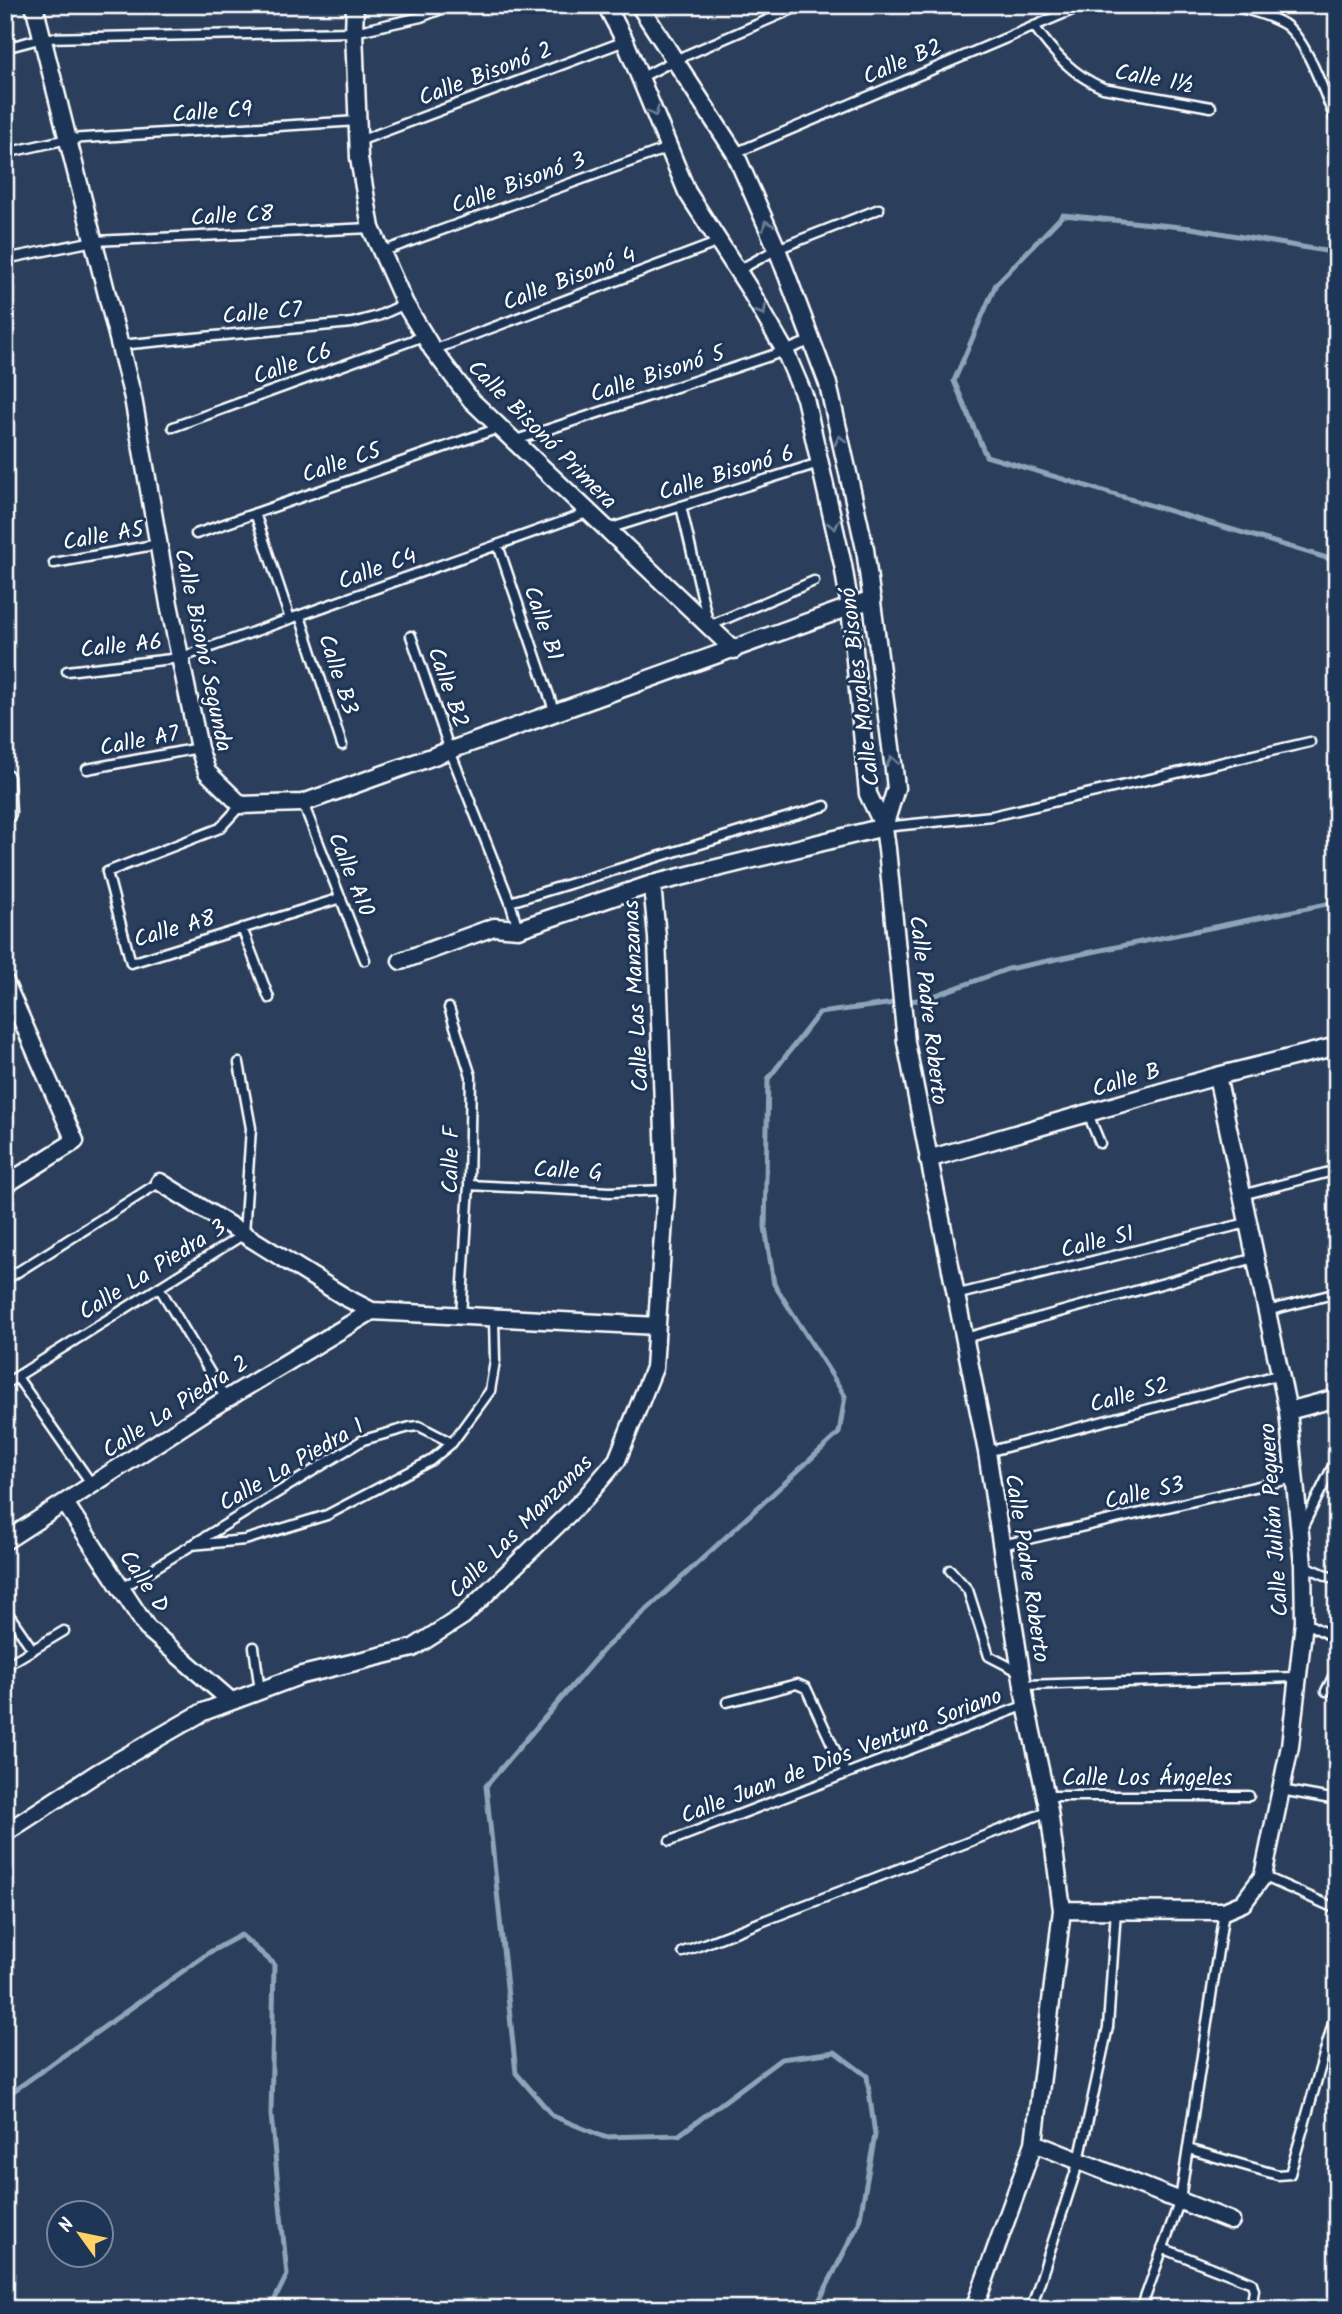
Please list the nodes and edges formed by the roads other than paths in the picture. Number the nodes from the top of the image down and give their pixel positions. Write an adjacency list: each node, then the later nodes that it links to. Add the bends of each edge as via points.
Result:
1 (34, 5): 11 (street, Calle Bisonó Segunda)
2 (355, 5): 10 (street, Calle Bisonó Primera)
3 (452, 5): 10 (lane)
4 (606, 5): 12 (street, Calle Morales Bisonó)
5 (639, 5): 14 (street, Calle Morales Bisonó)
6 (802, 5): 14 (lane)
7 (1084, 5): 9 (lane, Calle B2)
8 (1227, 5): 18 (lane, via 1285,24 1301,41)
9 (1034, 26): 16 (lane, Calle 1½, via 1071,70 1103,89); 23 (lane, Calle B2)
10 (354, 32): 11 (lane); 17 (street, Calle Bisonó Primera)
11 (43, 38): 13 (lane); 19 (street, Calle Bisonó Segunda)
12 (625, 41): 15 (street, Calle Morales Bisonó); 20 (lane, Calle Bisonó 2)
13 (5, 48)
14 (675, 60): 15 (lane); 23 (street, Calle Morales Bisonó)
15 (640, 78): 21 (street, Calle Morales Bisonó, one-way to 21)
16 (1211, 107)
17 (358, 121): 19 (lane, Calle C9); 20 (street, Calle Bisonó Primera)
18 (1337, 124)
19 (68, 139): 22 (lane, Calle C9); 26 (street, Calle Bisonó Segunda)
20 (359, 141): 25 (street, Calle Bisonó Primera)
21 (668, 148): 27 (street, Calle Morales Bisonó, via 687,192); 29 (lane, Calle Bisonó 3)
22 (5, 153)
23 (735, 153): 28 (street, Calle Morales Bisonó, one-way to 23)
24 (879, 209): 28 (lane)
25 (372, 228): 26 (lane, Calle C8); 29 (street, Calle Bisonó Primera)
26 (94, 241): 30 (lane, Calle C8); 35 (street, Calle Bisonó Segunda)
27 (719, 242): 31 (street, Calle Morales Bisonó); 34 (lane, Calle Bisonó 4)
28 (777, 249): 31 (lane); 33 (street, Calle Morales Bisonó)
29 (381, 252): 32 (street, Calle Bisonó Primera)
30 (5, 259)
31 (737, 271): 36 (street, Calle Morales Bisonó, one-way to 36)
32 (405, 304): 34 (street, Calle Bisonó Primera); 35 (lane, Calle C7, via 352,323)
33 (812, 341): 36 (lane, Calle Bisonó 5); 50 (street, Calle Morales Bisonó, one-way to 33, via 828,384)
34 (429, 343): 37 (lane, Calle C6); 38 (street, Calle Bisonó Primera, via 471,400)
35 (120, 345): 46 (street, Calle Bisonó Segunda)
36 (785, 351): 39 (lane, Calle Bisonó 5); 40 (street, Calle Morales Bisonó, via 805,398)
37 (173, 427)
38 (499, 428): 39 (street, Calle Bisonó Primera); 42 (lane, Calle C5)
39 (513, 441): 43 (street, Calle Bisonó Primera)
40 (819, 463): 41 (lane, Calle Bisonó 6); 51 (street, Calle Morales Bisonó, one-way to 51)
41 (681, 506): 44 (lane, Calle Bisonó 6); 54 (lane)
42 (255, 513): 45 (lane, Calle C5); 53 (lane, Calle B3)
43 (587, 513): 44 (street, Calle Bisonó Primera); 47 (lane, Calle C4)
44 (605, 530): 54 (street, Calle Bisonó Primera)
45 (196, 534)
46 (159, 544): 48 (lane, Calle A5); 57 (street, Calle Bisonó Segunda)
47 (498, 545): 52 (lane, Calle C4); 59 (lane, Calle B1)
48 (54, 563)
49 (814, 581): 54 (lane)
50 (872, 599): 51 (street); 70 (street, Calle Morales Bisonó, one-way to 50, via 896,788)
51 (850, 608): 56 (street); 70 (street, Calle Morales Bisonó, via 868,794)
52 (300, 616): 53 (lane, Calle C4); 61 (lane, Calle B3)
53 (290, 619): 57 (lane, Calle C4)
54 (709, 626): 56 (street, Calle Bisonó Primera)
55 (411, 636): 63 (lane, Calle B2)
56 (734, 650): 59 (street)
57 (180, 658): 58 (lane, Calle A6); 62 (street, Calle Bisonó Segunda)
58 (67, 671)
59 (555, 713): 63 (street)
60 (1310, 742): 70 (lane, via 1001,814)
61 (342, 745)
62 (199, 748): 64 (lane, Calle A7); 67 (street, Calle Bisonó Segunda, via 207,772)
63 (450, 751): 66 (street); 73 (lane, Calle B2)
64 (87, 769)
65 (5, 777): 69 (street)
66 (303, 803): 67 (street); 72 (lane, Calle A10)
67 (240, 805): 74 (lane, Calle A8, via 220,828 107,872 131,963)
68 (825, 806): 73 (lane)
69 (5, 816)
70 (884, 827): 71 (street); 86 (street, Calle Padre Roberto, via 906,1042)
71 (652, 884): 75 (street); 91 (street, Calle Las Manzanas)
72 (341, 898): 74 (lane, Calle A8); 76 (lane, Calle A10)
73 (510, 902): 75 (lane, Calle B2)
74 (242, 928): 79 (lane)
75 (518, 929): 77 (street, via 494,927)
76 (365, 960)
77 (401, 961)
78 (5, 982): 88 (street, via 75,1141)
79 (270, 998)
80 (449, 1008): 90 (lane, Calle F, via 471,1076)
81 (1337, 1046): 83 (street, Calle B)
82 (239, 1063): 94 (lane, Calle La Piedra 3, via 251,1128)
83 (1217, 1076): 84 (street, Calle B); 92 (street, Calle Julián Peguero)
84 (1088, 1114): 85 (lane); 86 (street, Calle B)
85 (1100, 1143)
86 (928, 1159): 99 (street, Calle Padre Roberto)
87 (1337, 1170): 92 (lane)
88 (7, 1177)
89 (160, 1182): 94 (street); 96 (lane)
90 (469, 1185): 91 (lane, Calle G); 102 (lane, Calle F)
91 (666, 1190): 104 (street, Calle Las Manzanas)
92 (1242, 1195): 93 (street, Calle Julián Peguero)
93 (1247, 1223): 95 (street, Calle Julián Peguero); 99 (lane, Calle S1)
94 (244, 1234): 97 (lane, Calle La Piedra 3); 100 (street)
95 (1255, 1258): 101 (street, Calle Julián Peguero); 105 (lane)
96 (5, 1280)
97 (159, 1287): 107 (lane, Calle La Piedra 3); 110 (lane)
98 (1337, 1293): 101 (lane)
99 (956, 1295): 105 (street, Calle Padre Roberto)
100 (372, 1311): 102 (street); 110 (street, Calle La Piedra 2)
101 (1266, 1311): 106 (street, Calle Julián Peguero)
102 (461, 1317): 103 (street)
103 (494, 1319): 104 (street); 112 (lane, Calle La Piedra 1, via 490,1391)
104 (657, 1326): 137 (street, Calle Las Manzanas, via 654,1368 617,1460 585,1498 463,1616 413,1648 302,1675)
105 (965, 1338): 113 (street, Calle Padre Roberto)
106 (1281, 1374): 111 (street, Calle Julián Peguero); 113 (lane, Calle S2)
107 (17, 1377): 108 (lane, Calle La Piedra 3); 116 (lane)
108 (5, 1384)
109 (1337, 1398): 111 (street)
110 (226, 1399): 116 (street, Calle La Piedra 2)
111 (1288, 1411): 115 (street, Calle Julián Peguero)
112 (452, 1443): 120 (lane, Calle La Piedra 1, via 430,1461 327,1515 245,1540); 120 (lane, Calle La Piedra 1, via 419,1426 363,1440)
113 (987, 1452): 121 (street, Calle Padre Roberto)
114 (1337, 1458): 118 (lane)
115 (1294, 1478): 118 (street, Calle Julián Peguero); 121 (lane, Calle S3)
116 (93, 1486): 117 (street, Calle La Piedra 2)
117 (65, 1503): 119 (street, Calle La Piedra 2); 125 (street, Calle D)
118 (1299, 1533): 122 (street, Calle Julián Peguero)
119 (5, 1541)
120 (191, 1545): 125 (lane, Calle La Piedra 1)
121 (1002, 1545): 133 (street, Calle Padre Roberto)
122 (1303, 1566): 124 (lane); 127 (street, Calle Julián Peguero)
123 (950, 1570): 133 (lane, via 968,1590 989,1656)
124 (1337, 1580)
125 (122, 1588): 139 (street, Calle D, via 148,1628)
126 (5, 1609): 131 (lane)
127 (1304, 1622): 129 (lane); 135 (street, Calle Julián Peguero)
128 (64, 1632): 131 (lane)
129 (1337, 1639)
130 (254, 1647): 137 (lane)
131 (33, 1650): 132 (lane)
132 (5, 1666)
133 (1020, 1668): 136 (street, Calle Padre Roberto)
134 (1337, 1669): 138 (lane)
135 (1296, 1677): 136 (lane); 143 (street, Calle Julián Peguero)
136 (1023, 1685): 141 (street, Calle Padre Roberto)
137 (260, 1691): 139 (street, Calle Las Manzanas)
138 (1326, 1691)
139 (231, 1701): 147 (street, Calle Las Manzanas, via 202,1712 97,1773)
140 (727, 1702): 142 (lane, via 797,1684 806,1688)
141 (1026, 1705): 142 (lane, Calle Juan de Dios Ventura Soriano); 146 (street, Calle Padre Roberto)
142 (846, 1774): 148 (lane, Calle Juan de Dios Ventura Soriano)
143 (1281, 1790): 145 (lane); 149 (street, Calle Julián Peguero)
144 (1249, 1796): 146 (lane, Calle Los Ángeles)
145 (1337, 1800)
146 (1047, 1804): 151 (street, Calle Padre Roberto); 154 (lane)
147 (5, 1833)
148 (670, 1842)
149 (1263, 1876): 150 (lane); 153 (street, Calle Julián Peguero, via 1242,1903)
150 (1337, 1909)
151 (1062, 1910): 152 (street); 156 (street, Calle Padre Roberto)
152 (1116, 1910): 153 (street); 158 (lane, via 1108,2027)
153 (1224, 1911): 157 (lane)
154 (683, 1952)
155 (1337, 2009): 157 (lane, via 1290,2174 1279,2175)
156 (1034, 2143): 158 (street); 162 (street, Calle Padre Roberto)
157 (1188, 2149): 159 (lane)
158 (1079, 2161): 159 (street); 163 (lane)
159 (1180, 2200): 160 (street); 161 (lane)
160 (1231, 2221)
161 (1162, 2248): 164 (lane); 165 (lane, via 1252,2283)
162 (974, 2309)
163 (1031, 2309)
164 (1141, 2309)
165 (1251, 2309)

